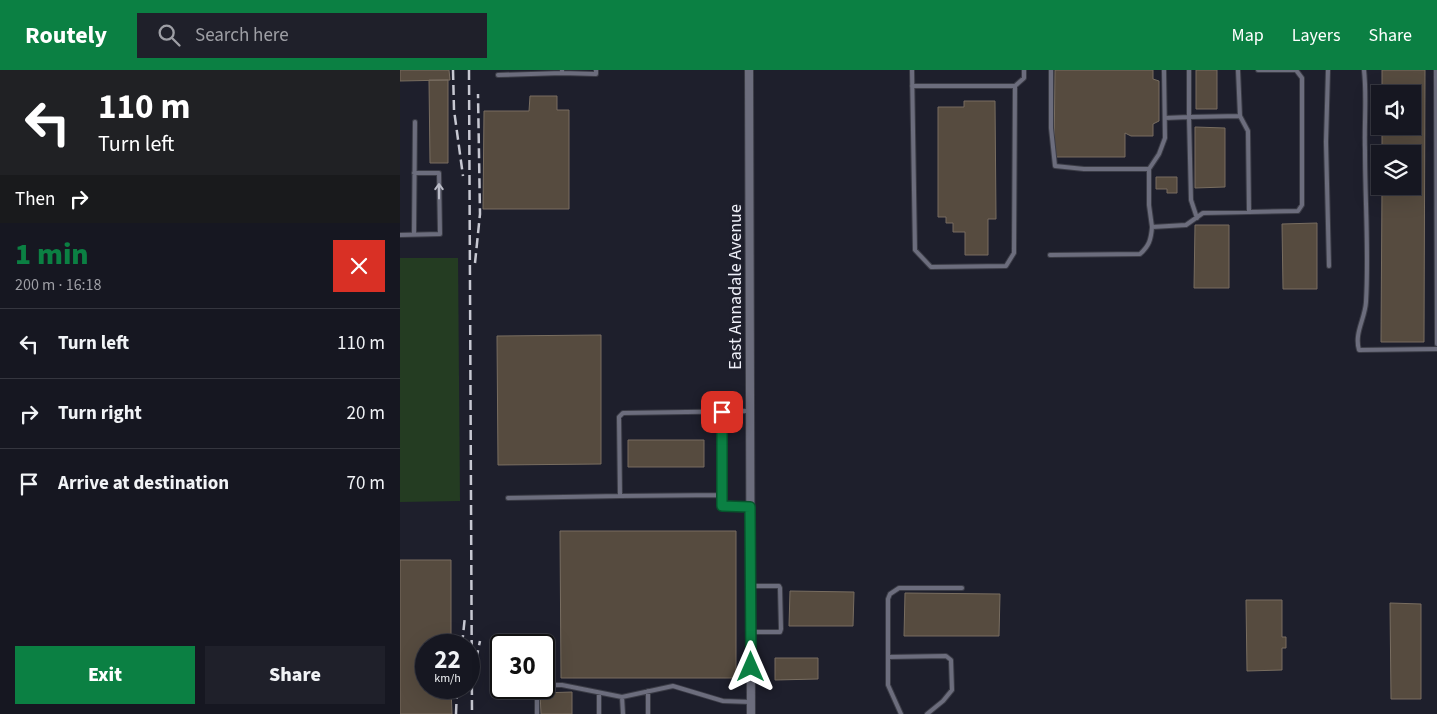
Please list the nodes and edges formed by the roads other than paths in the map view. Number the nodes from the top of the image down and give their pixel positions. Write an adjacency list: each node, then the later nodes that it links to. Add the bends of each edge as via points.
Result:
1 (596, 70): 14 (lane, via 596,74)
2 (749, 70): 33 (street, East Annadale Avenue)
3 (912, 70): 16 (lane)
4 (1024, 70): 17 (lane, via 1024,78)
5 (1051, 70): 22 (lane, via 1055,166)
6 (1164, 70): 20 (lane)
7 (1189, 70): 19 (lane)
8 (1238, 70): 18 (lane)
9 (1258, 70): 10 (lane)
10 (1295, 70): 24 (lane, via 1302,78 1302,205 1298,211)
11 (1328, 70): 30 (lane)
12 (1364, 70): 32 (lane, via 1367,257 1366,301 1357,341 1359,350)
13 (1436, 70): 31 (lane)
14 (562, 72): 15 (lane)
15 (498, 75)
16 (912, 86): 17 (lane); 17 (lane, via 915,250 931,267 1006,266 1014,253)
17 (1015, 86)
18 (1240, 116): 19 (lane); 24 (lane, via 1248,131)
19 (1189, 117): 20 (lane); 25 (lane, via 1191,200)
20 (1165, 118): 22 (lane, via 1165,138)
21 (414, 122): 23 (lane)
22 (1149, 169): 26 (lane)
23 (414, 174): 27 (lane); 27 (lane, one-way to 23, via 440,234 439,174)
24 (1249, 212): 25 (lane, via 1202,213)
25 (1197, 218): 26 (lane, via 1186,225)
26 (1152, 227): 29 (lane, via 1151,240 1140,254)
27 (414, 234): 28 (lane)
28 (400, 235)
29 (1050, 255)
30 (1329, 266)
31 (1437, 344)
32 (1437, 349)
33 (750, 411): 34 (lane); 38 (street, East Annadale Avenue)
34 (722, 412): 35 (lane); 36 (lane, via 620,414)
35 (722, 495): 36 (lane); 38 (lane, via 723,508)
36 (620, 496): 37 (lane)
37 (508, 498)
38 (750, 507): 39 (street, East Annadale Avenue)
39 (751, 586): 41 (street, East Annadale Avenue); 41 (lane, via 779,586 781,629 780,632)
40 (962, 588): 42 (lane, via 899,588 890,594)
41 (751, 632): 48 (street, East Annadale Avenue)
42 (888, 657): 54 (lane, via 888,685); 55 (lane, via 946,656 951,660 952,690)
43 (555, 685): 45 (lane)
44 (648, 691): 46 (lane); 48 (lane, via 674,686 723,701); 52 (lane)
45 (599, 693): 46 (lane); 50 (lane)
46 (622, 697): 51 (lane)
47 (537, 699): 49 (lane)
48 (751, 702): 53 (street, East Annadale Avenue)
49 (537, 714)
50 (599, 714)
51 (622, 714)
52 (648, 714)
53 (751, 714)
54 (901, 714)
55 (927, 714)

